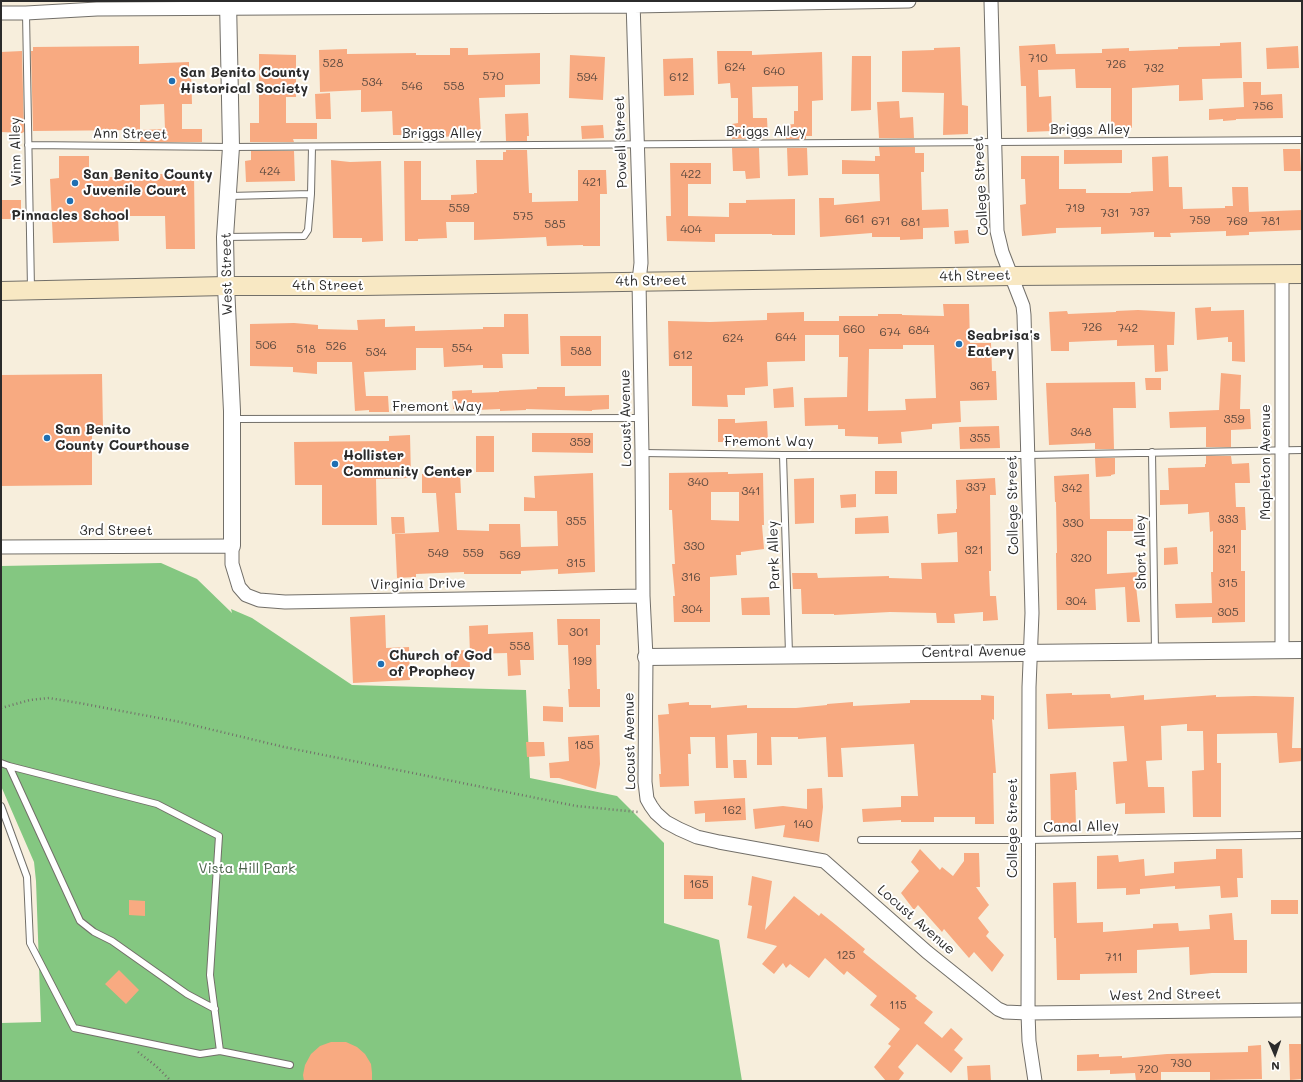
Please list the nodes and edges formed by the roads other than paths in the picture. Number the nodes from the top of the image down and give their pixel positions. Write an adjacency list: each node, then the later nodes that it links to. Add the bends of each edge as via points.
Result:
1 (909, 1): 3 (street)
2 (991, 1): 9 (street, College Street)
3 (808, 2): 4 (street)
4 (633, 3): 5 (street); 11 (street, Powell Street)
5 (228, 5): 7 (street); 12 (street, West Street)
6 (1, 13): 7 (street)
7 (26, 14): 10 (lane, Winn Alley)
8 (1302, 140): 9 (lane, Briggs Alley)
9 (994, 143): 11 (lane, Briggs Alley); 19 (street, College Street, via 997,231 1002,252)
10 (28, 145): 12 (lane, Ann Street); 22 (lane, Winn Alley)
11 (637, 145): 13 (lane, Briggs Alley); 20 (street, Powell Street, via 641,263)
12 (230, 147): 13 (lane, Briggs Alley); 15 (street, West Street)
13 (312, 147): 14 (lane)
14 (311, 194): 15 (lane); 16 (lane, via 308,230 304,236)
15 (228, 196): 16 (street, West Street)
16 (225, 237): 21 (street, West Street)
17 (1282, 274): 18 (main road, 4th Street); 19 (main road, 4th Street); 26 (street, Mapleton Avenue)
18 (1302, 274)
19 (1013, 276): 20 (main road, 4th Street); 31 (street, College Street, via 1024,315)
20 (639, 281): 21 (main road, 4th Street); 24 (street, Locust Avenue)
21 (226, 286): 22 (main road, 4th Street); 25 (street, West Street)
22 (31, 290): 23 (main road, 4th Street)
23 (1, 291)
24 (642, 418): 25 (lane, Fremont Way); 29 (street, Locust Avenue)
25 (232, 419): 32 (street, West Street)
26 (1282, 450): 27 (lane); 28 (lane); 35 (street, Mapleton Avenue)
27 (1302, 450)
28 (1152, 452): 31 (lane, Fremont Way); 37 (lane, Short Alley)
29 (642, 453): 30 (lane, Fremont Way); 34 (street, Locust Avenue)
30 (783, 455): 31 (lane, Fremont Way); 39 (lane, Park Alley)
31 (1028, 455): 38 (street, College Street, via 1032,613)
32 (232, 546): 33 (street, 3rd Street); 34 (street, Virginia Drive, via 232,564 238,587 246,595 258,600 285,602)
33 (1, 547)
34 (643, 596): 40 (street, Locust Avenue)
35 (1282, 650): 36 (street, Central Avenue); 37 (street, Central Avenue)
36 (1302, 650)
37 (1155, 651): 38 (street, Central Avenue)
38 (1030, 652): 39 (street, Central Avenue); 46 (street, College Street)
39 (789, 654): 40 (street, Central Avenue)
40 (646, 657): 49 (street, Locust Avenue, via 645,782 647,799 656,814 672,826 697,837 824,861 927,952 998,1009 1005,1012)
41 (1, 763): 42 (lane)
42 (9, 766): 47 (lane, via 80,921 187,994); 47 (lane, via 157,804 219,836 210,975)
43 (1, 806): 50 (lane, via 27,877 30,943 74,1028 200,1054)
44 (1302, 835): 46 (lane, Canal Alley)
45 (861, 840): 46 (lane, Canal Alley)
46 (1029, 840): 49 (street, College Street)
47 (215, 1009): 50 (lane)
48 (1302, 1010): 49 (street, West 2nd Street)
49 (1028, 1013): 52 (street)
50 (220, 1051): 51 (lane)
51 (290, 1065)
52 (1035, 1081)

